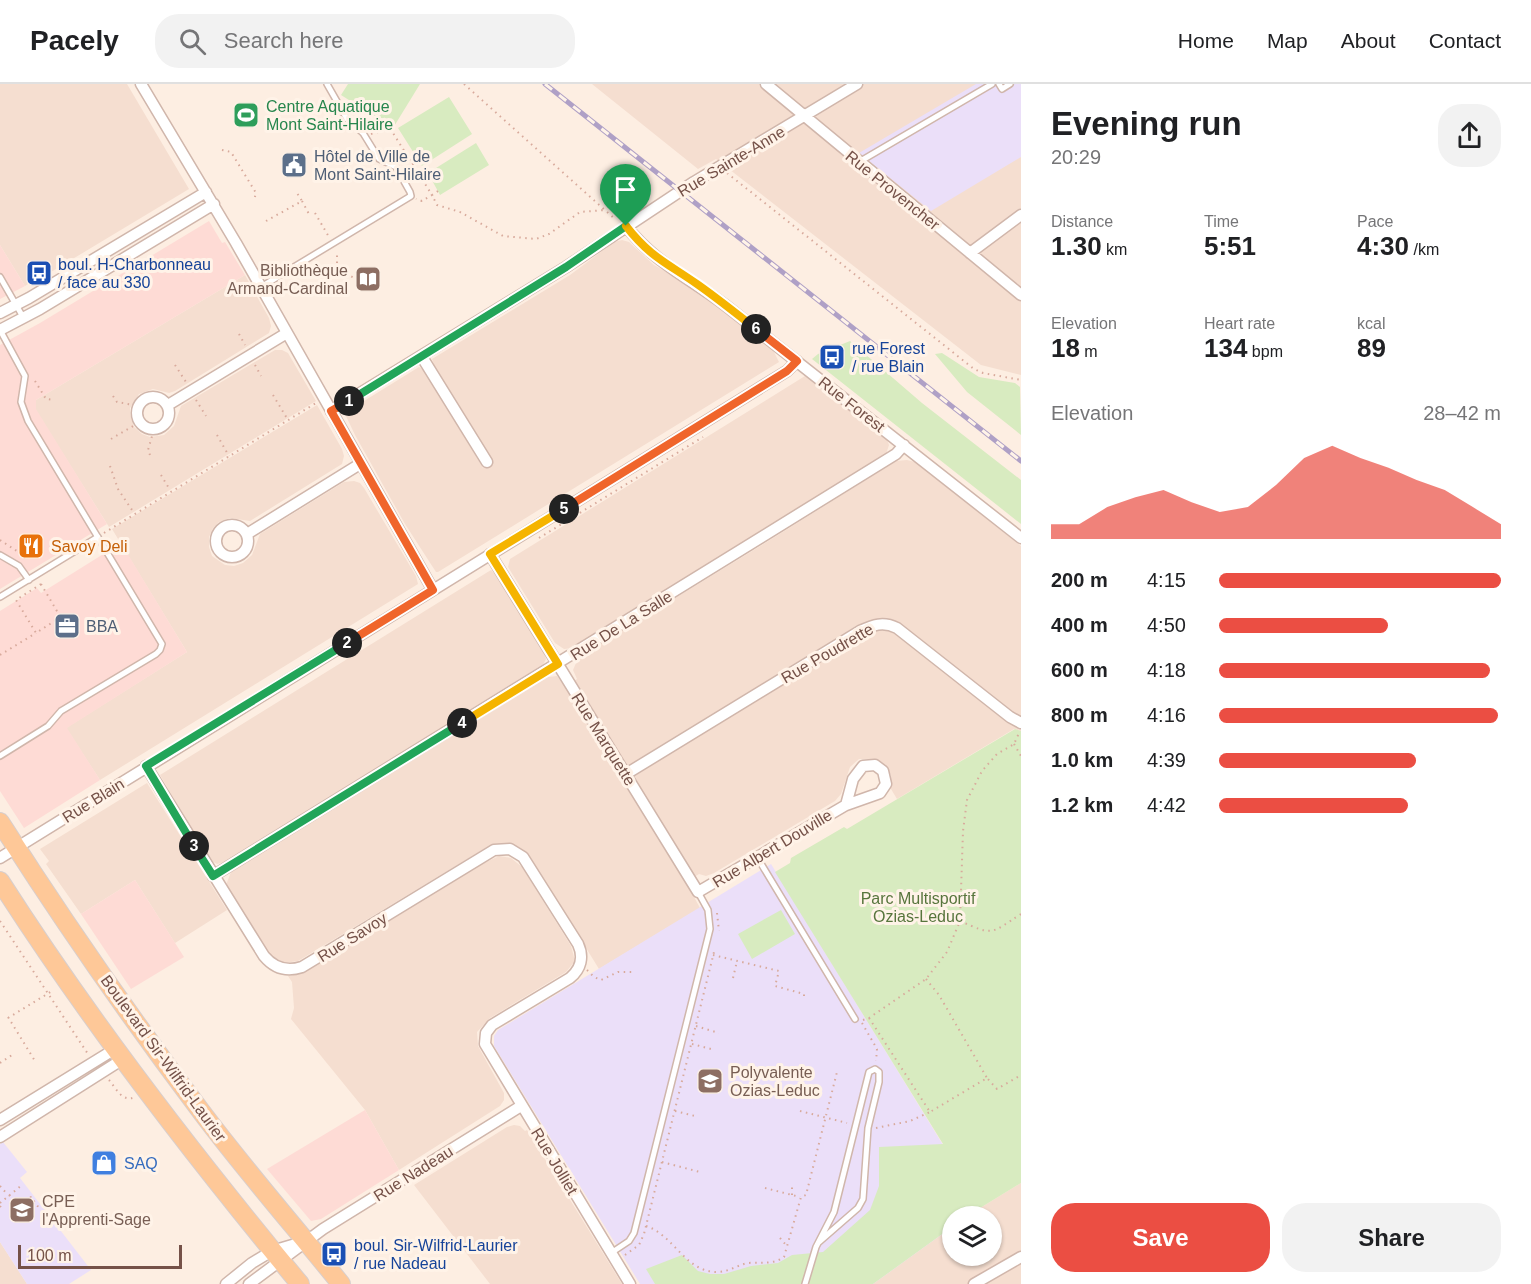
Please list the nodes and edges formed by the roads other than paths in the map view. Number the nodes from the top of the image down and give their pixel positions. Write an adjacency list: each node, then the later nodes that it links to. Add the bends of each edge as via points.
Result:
1 (141, 84): 10 (street)
2 (327, 84): 16 (lane, via 347,119 366,136 379,159 396,167 411,196)
3 (766, 84): 8 (street, Rue Provencher)
4 (857, 84): 8 (street, Rue Sainte-Anne)
5 (992, 84): 9 (lane)
6 (999, 84): 7 (lane, via 1002,89)
7 (1010, 84)
8 (803, 116): 9 (street, Rue Provencher); 13 (street, Rue Sainte-Anne)
9 (859, 162): 14 (street, Rue Provencher)
10 (206, 192): 11 (street); 18 (street)
11 (213, 204): 16 (street); 20 (street)
12 (1021, 215): 14 (street)
13 (622, 223): 23 (street, Rue Sainte-Anne, via 566,267); 24 (street, Rue Forest, via 656,258)
14 (970, 253): 17 (street, Rue Provencher)
15 (0, 277): 18 (lane)
16 (261, 287): 22 (street)
17 (1021, 295)
18 (16, 305): 19 (street); 20 (lane)
19 (0, 313)
20 (24, 318): 21 (street)
21 (0, 330): 31 (lane, via 25,376 21,402 28,421)
22 (287, 333): 25 (street); 26 (street)
23 (422, 357): 26 (street, Rue Sainte-Anne); 28 (street)
24 (797, 361): 27 (street, Rue Forest); 33 (street, Rue Blain, via 787,371)
25 (168, 405): 25 (street, via 161,398 144,399 137,415 140,422 145,427 160,428 170,416)
26 (331, 411): 29 (street)
27 (904, 446): 32 (street, Rue Forest); 38 (street, Rue De La Salle)
28 (487, 462)
29 (360, 464): 30 (street); 36 (street)
30 (247, 534)
31 (98, 537): 35 (lane); 40 (lane, via 160,639 161,648 61,711 48,726)
32 (1021, 538)
33 (490, 554): 36 (street, Rue Blain); 38 (street, Rue Marquette)
34 (0, 555): 35 (lane, via 19,566)
35 (29, 580): 37 (lane)
36 (433, 590): 41 (street, Rue Blain)
37 (0, 597)
38 (558, 664): 42 (street, Rue Marquette); 48 (street, Rue De La Salle)
39 (1021, 723): 42 (street, Rue Poudrette, via 897,628 877,624)
40 (0, 756)
41 (146, 766): 45 (street, Rue Blain); 48 (street, Rue Savoy)
42 (626, 774): 50 (street, Rue Marquette)
43 (846, 805): 46 (street, Rue Albert Douville)
44 (0, 822): 45 (main road, Boulevard Sir-Wilfrid-Laurier)
45 (16, 848): 47 (street, Rue Blain); 57 (main road, Boulevard Sir-Wilfrid-Laurier, via 154,1049)
46 (757, 857): 50 (street, Rue Albert Douville); 51 (lane)
47 (0, 858)
48 (213, 876): 52 (street, Rue Savoy, via 266,959 281,968 294,969 487,854 497,849 517,852 578,944 580,966 570,978 492,1025)
49 (0, 881): 53 (main road, Boulevard Sir-Wilfrid-Laurier)
50 (698, 892): 59 (lane, via 709,914 708,938 634,1233)
51 (858, 1020)
52 (485, 1037): 54 (street, Rue Jolliet, via 486,1047)
53 (119, 1054): 55 (street, via 94,1063); 56 (street, via 103,1073); 60 (main road, Boulevard Sir-Wilfrid-Laurier)
54 (521, 1106): 57 (street, Rue Nadeau); 59 (street, Rue Jolliet)
55 (0, 1120)
56 (0, 1137)
57 (306, 1241): 60 (street, Rue Nadeau); 65 (main road, Boulevard Sir-Wilfrid-Laurier)
58 (819, 1242): 58 (lane, via 834,1212 869,1072 875,1069 879,1082 868,1128 864,1196 858,1208); 67 (lane)
59 (611, 1253): 66 (street, Rue Jolliet)
60 (276, 1255): 62 (street, via 252,1263); 63 (street); 64 (main road, Boulevard Sir-Wilfrid-Laurier)
61 (1021, 1257): 68 (street)
62 (226, 1284)
63 (249, 1284)
64 (300, 1284)
65 (341, 1284)
66 (630, 1284)
67 (805, 1284)
68 (974, 1284)

